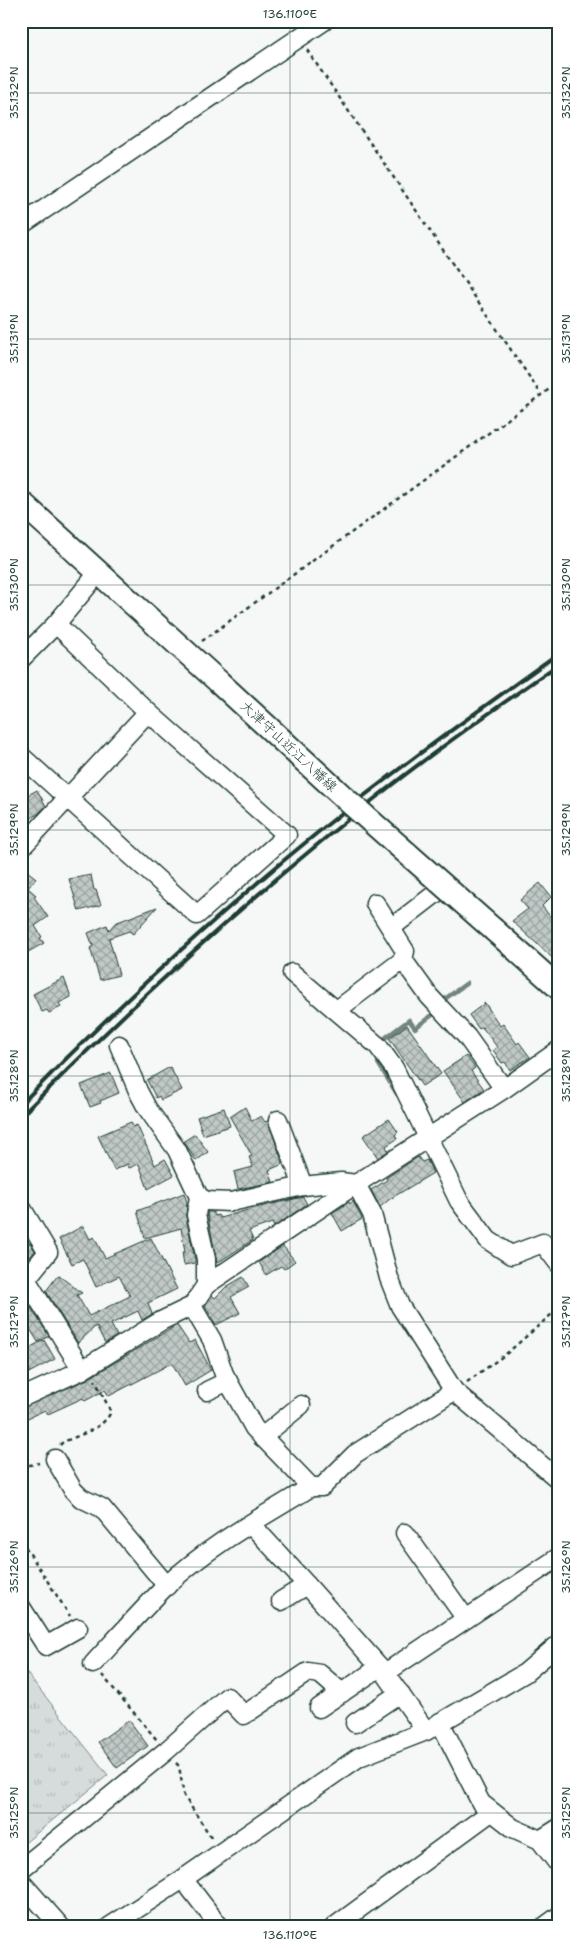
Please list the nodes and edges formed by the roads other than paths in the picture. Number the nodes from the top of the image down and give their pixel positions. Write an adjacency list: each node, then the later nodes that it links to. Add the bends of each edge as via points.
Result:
1 (310, 28): 2 (street)
2 (21, 224)
3 (21, 502): 4 (main road, 大津守山近江八幡線)
4 (99, 572): 5 (street); 16 (main road, 大津守山近江八幡線, bridge, via 349,802)
5 (56, 624): 6 (street); 7 (street)
6 (21, 659)
7 (148, 712): 9 (street); 9 (street, via 287,835 197,915)
8 (21, 756): 9 (street)
9 (68, 799): 10 (street)
10 (21, 848)
11 (435, 894): 13 (street)
12 (374, 903): 13 (street)
13 (390, 928): 14 (street, via 405,951)
14 (403, 960): 17 (street); 20 (street, via 429,996 467,1037)
15 (292, 973): 17 (street)
16 (559, 988)
17 (337, 1010): 22 (street, via 378,1046 394,1068)
18 (119, 1045): 25 (street, via 138,1091 177,1150)
19 (559, 1050): 20 (street)
20 (504, 1088): 22 (street)
21 (278, 1120): 24 (street)
22 (428, 1137): 23 (street); 27 (street, via 459,1201 488,1240 511,1255 543,1243)
23 (356, 1184): 24 (street, via 341,1182); 28 (street); 33 (street, via 372,1214 400,1306)
24 (303, 1186): 25 (street, via 232,1202 207,1201)
25 (199, 1197): 28 (street, via 196,1214 206,1259)
26 (21, 1207): 30 (street, via 48,1252 26,1279)
27 (559, 1264)
28 (206, 1285): 29 (street)
29 (192, 1306): 30 (street, via 161,1321); 31 (street, via 212,1340)
30 (85, 1368): 34 (street)
31 (228, 1381): 32 (street); 36 (street)
32 (207, 1391)
33 (454, 1391): 38 (street); 39 (street, via 355,1454 322,1487)
34 (21, 1398)
35 (301, 1406): 36 (street)
36 (262, 1437): 39 (street)
37 (55, 1458): 44 (street, via 73,1490 81,1498 102,1508)
38 (559, 1480)
39 (311, 1487): 40 (street)
40 (251, 1524): 43 (street); 44 (street, via 214,1548)
41 (405, 1533): 47 (street)
42 (559, 1557): 47 (street)
43 (307, 1584): 45 (street); 51 (street)
44 (167, 1586): 50 (street)
45 (281, 1601)
46 (21, 1607): 48 (street, via 46,1646)
47 (466, 1619): 51 (street)
48 (78, 1628)
49 (559, 1644): 56 (street, via 525,1673)
50 (93, 1664)
51 (383, 1670): 52 (street); 53 (street)
52 (342, 1693): 54 (street); 61 (street, via 320,1674 308,1672 244,1715 227,1697)
53 (400, 1693): 55 (street); 56 (street)
54 (319, 1708)
55 (355, 1723)
56 (433, 1727): 57 (street, via 481,1803); 62 (street, via 359,1757)
57 (491, 1812): 59 (street, via 513,1828); 68 (street)
58 (559, 1828): 59 (street)
59 (540, 1840): 60 (street)
60 (559, 1865)
61 (21, 1869)
62 (183, 1879): 66 (street); 67 (street)
63 (21, 1882): 65 (street)
64 (559, 1916): 69 (street)
65 (60, 1927)
66 (108, 1927)
67 (220, 1927)
68 (334, 1927)
69 (544, 1927)

